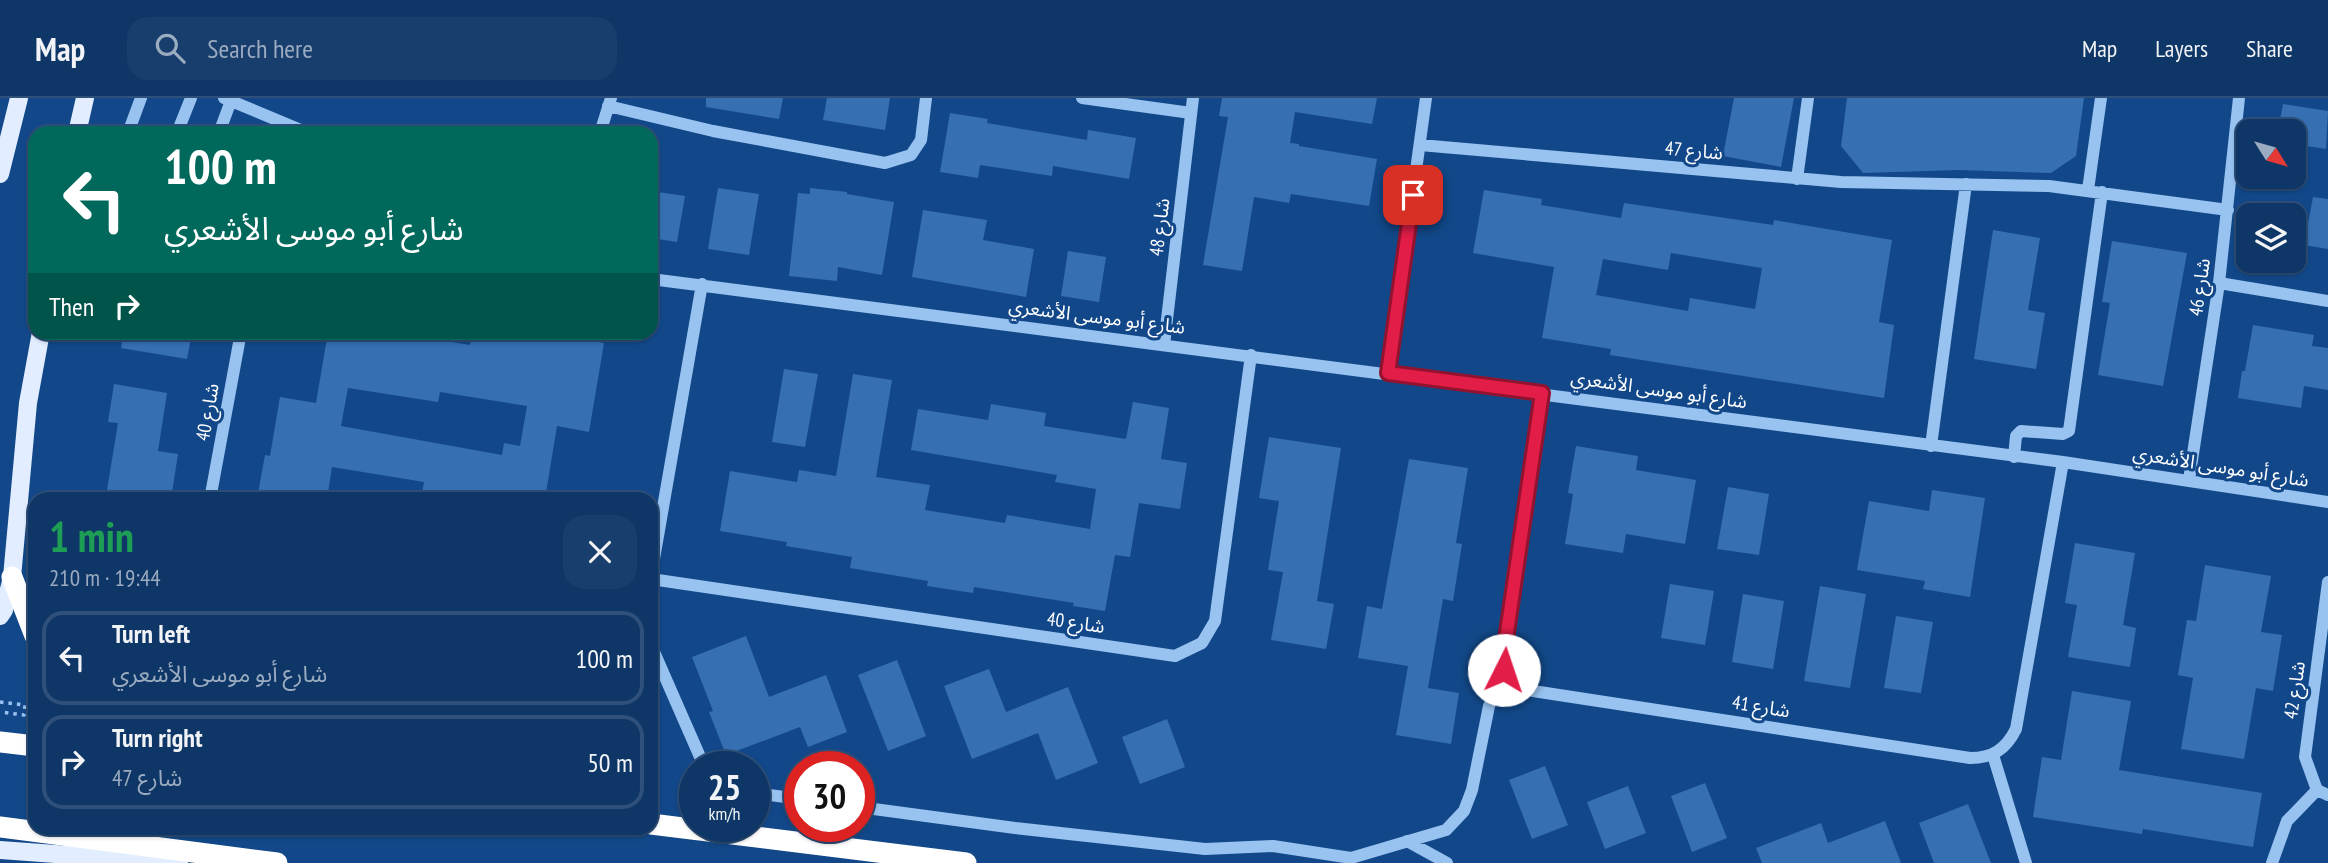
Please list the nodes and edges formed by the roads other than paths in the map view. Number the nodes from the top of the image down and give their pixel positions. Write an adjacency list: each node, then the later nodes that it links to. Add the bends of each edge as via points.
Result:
1 (19, 98): 22 (main road)
2 (85, 98): 15 (main road)
3 (141, 98): 16 (street)
4 (191, 98): 17 (street)
5 (926, 98): 13 (street, via 921,140 911,155 885,163 713,131)
6 (1082, 98): 14 (street)
7 (1193, 98): 14 (street, شارع 48)
8 (1426, 98): 21 (street)
9 (1808, 98): 23 (street)
10 (2101, 98): 25 (street)
11 (2239, 98): 27 (street, شارع 46)
12 (229, 99): 18 (street); 19 (street)
13 (609, 102): 20 (street)
14 (1191, 113): 34 (street, شارع 48)
15 (79, 126)
16 (131, 126)
17 (180, 126)
18 (221, 126)
19 (292, 126)
20 (602, 126)
21 (1420, 145): 23 (street, شارع 47); 36 (street)
22 (0, 174)
23 (1797, 178): 24 (street, شارع 47)
24 (1966, 184): 25 (street, شارع 47); 38 (street)
25 (2088, 190): 26 (street, شارع 47)
26 (2102, 192): 27 (street, شارع 47); 39 (street, via 2069,431 2021,432)
27 (2228, 211): 29 (street, شارع 46)
28 (658, 280): 30 (street, شارع أبو موسى الأشعري)
29 (2219, 283): 31 (street); 41 (street, شارع 46)
30 (702, 284): 34 (street, شارع أبو موسى الأشعري); 44 (street, شارع 40)
31 (2328, 301)
32 (40, 340): 45 (main road)
33 (240, 340): 42 (street, شارع 40)
34 (1164, 345): 35 (street, شارع أبو موسى الأشعري)
35 (1251, 355): 36 (street, شارع أبو موسى الأشعري); 46 (street, شارع 40, via 1215,621 1202,643 1175,656)
36 (1388, 373): 37 (street, شارع أبو موسى الأشعري)
37 (1542, 393): 38 (street, شارع أبو موسى الأشعري); 51 (street)
38 (1931, 446): 39 (street, شارع أبو موسى الأشعري)
39 (2014, 457): 40 (street, شارع أبو موسى الأشعري)
40 (2063, 462): 41 (street, شارع أبو موسى الأشعري); 55 (street, via 2016,729)
41 (2189, 480): 43 (street, شارع أبو موسى الأشعري)
42 (211, 492)
43 (2328, 502)
44 (658, 538)
45 (12, 577): 48 (main road); 49 (highway)
46 (658, 579)
47 (2328, 582): 56 (street, شارع 42, via 2305,757)
48 (0, 615)
49 (28, 618)
50 (658, 661): 54 (street)
51 (1504, 670): 55 (street, شارع 41, via 1511,681 1533,691 1970,758); 62 (street, via 1489,706 1464,811 1446,831)
52 (0, 742): 53 (highway)
53 (28, 745)
54 (697, 751)
55 (1993, 755): 68 (street)
56 (2322, 792): 69 (street, via 2287,821)
57 (875, 809): 62 (street, via 1205,849 1273,846 1351,858)
58 (658, 825): 66 (highway)
59 (0, 827): 60 (highway)
60 (28, 831)
61 (62, 835): 65 (highway)
62 (1408, 841): 67 (street)
63 (0, 850): 64 (main road)
64 (179, 863)
65 (277, 863)
66 (966, 863)
67 (1447, 863)
68 (2026, 863)
69 (2272, 863)

